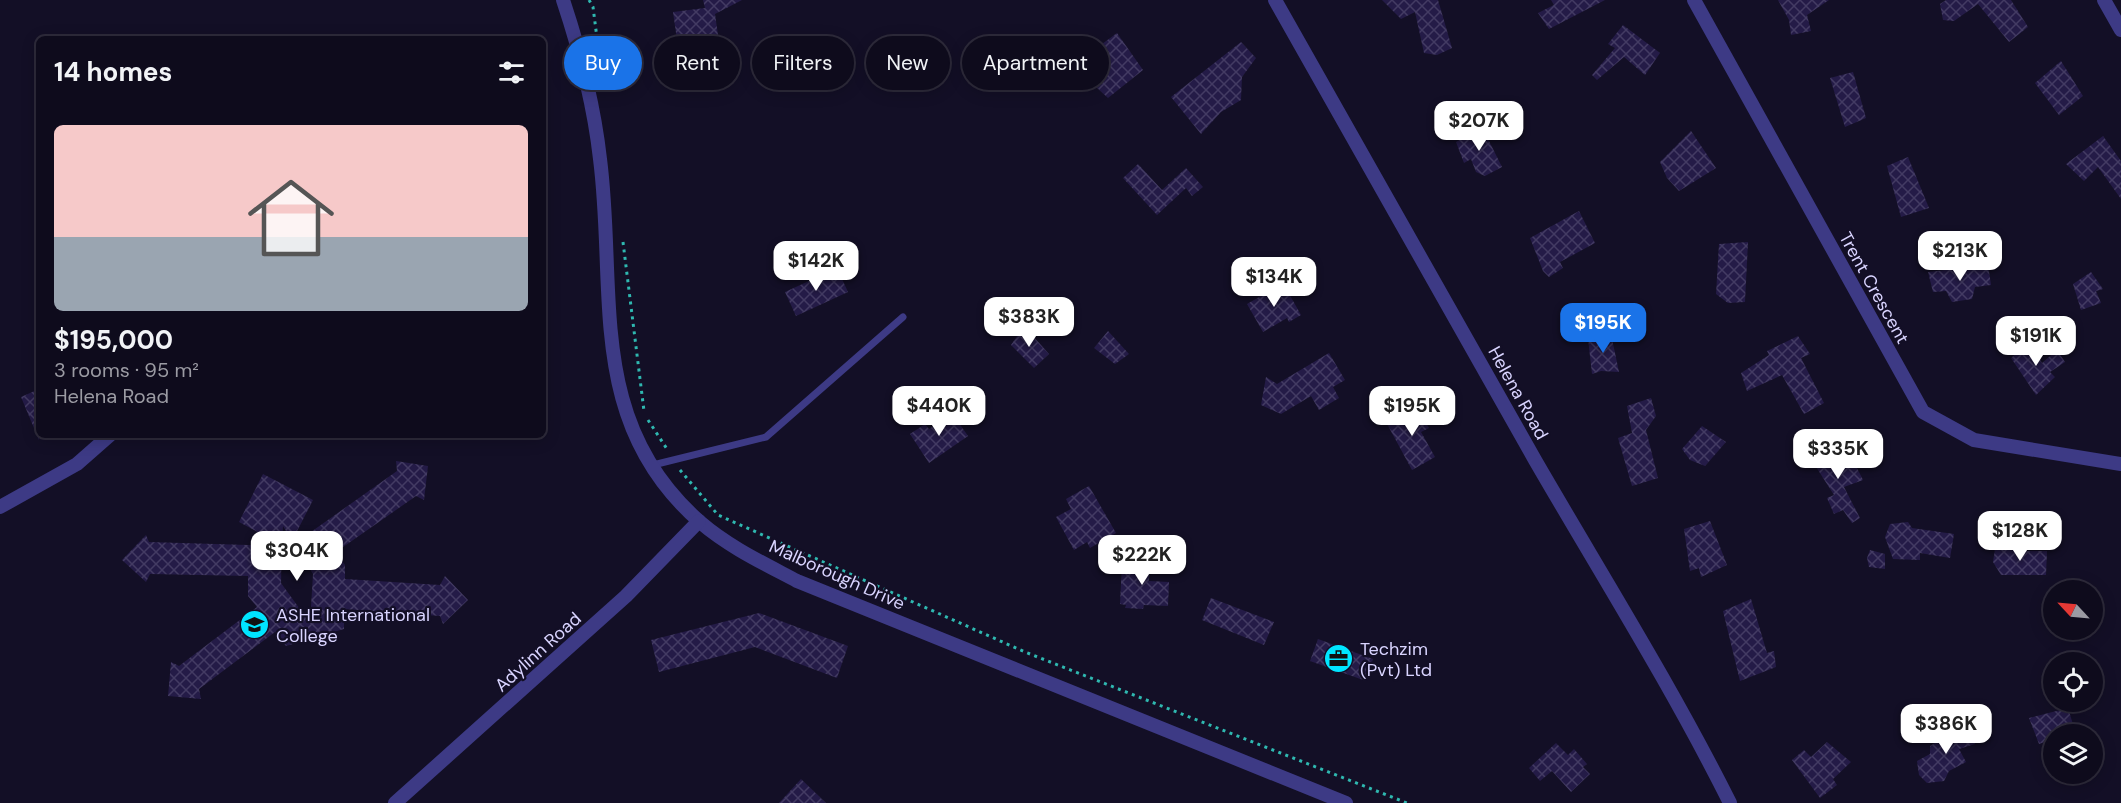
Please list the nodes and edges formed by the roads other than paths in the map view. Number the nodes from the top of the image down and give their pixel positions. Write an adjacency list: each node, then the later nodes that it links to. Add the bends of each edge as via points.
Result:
1 (563, 0): 9 (street, Malborough Drive, via 593,112 600,160 615,374 628,422)
2 (1275, 0): 14 (street, Helena Road, via 1535,460 1686,715)
3 (1694, 0): 8 (street, Trent Crescent, via 1923,412 1974,440)
4 (2104, 0): 5 (street)
5 (2121, 30)
6 (903, 317): 9 (lane, via 772,433 758,441)
7 (107, 438): 10 (street, via 77,464)
8 (2121, 464)
9 (653, 465): 11 (street, Malborough Drive)
10 (0, 507)
11 (699, 521): 12 (street, Adylinn Road, via 626,596); 13 (street, Malborough Drive, via 721,539 796,581)
12 (395, 803)
13 (1346, 803)
14 (1730, 803)

